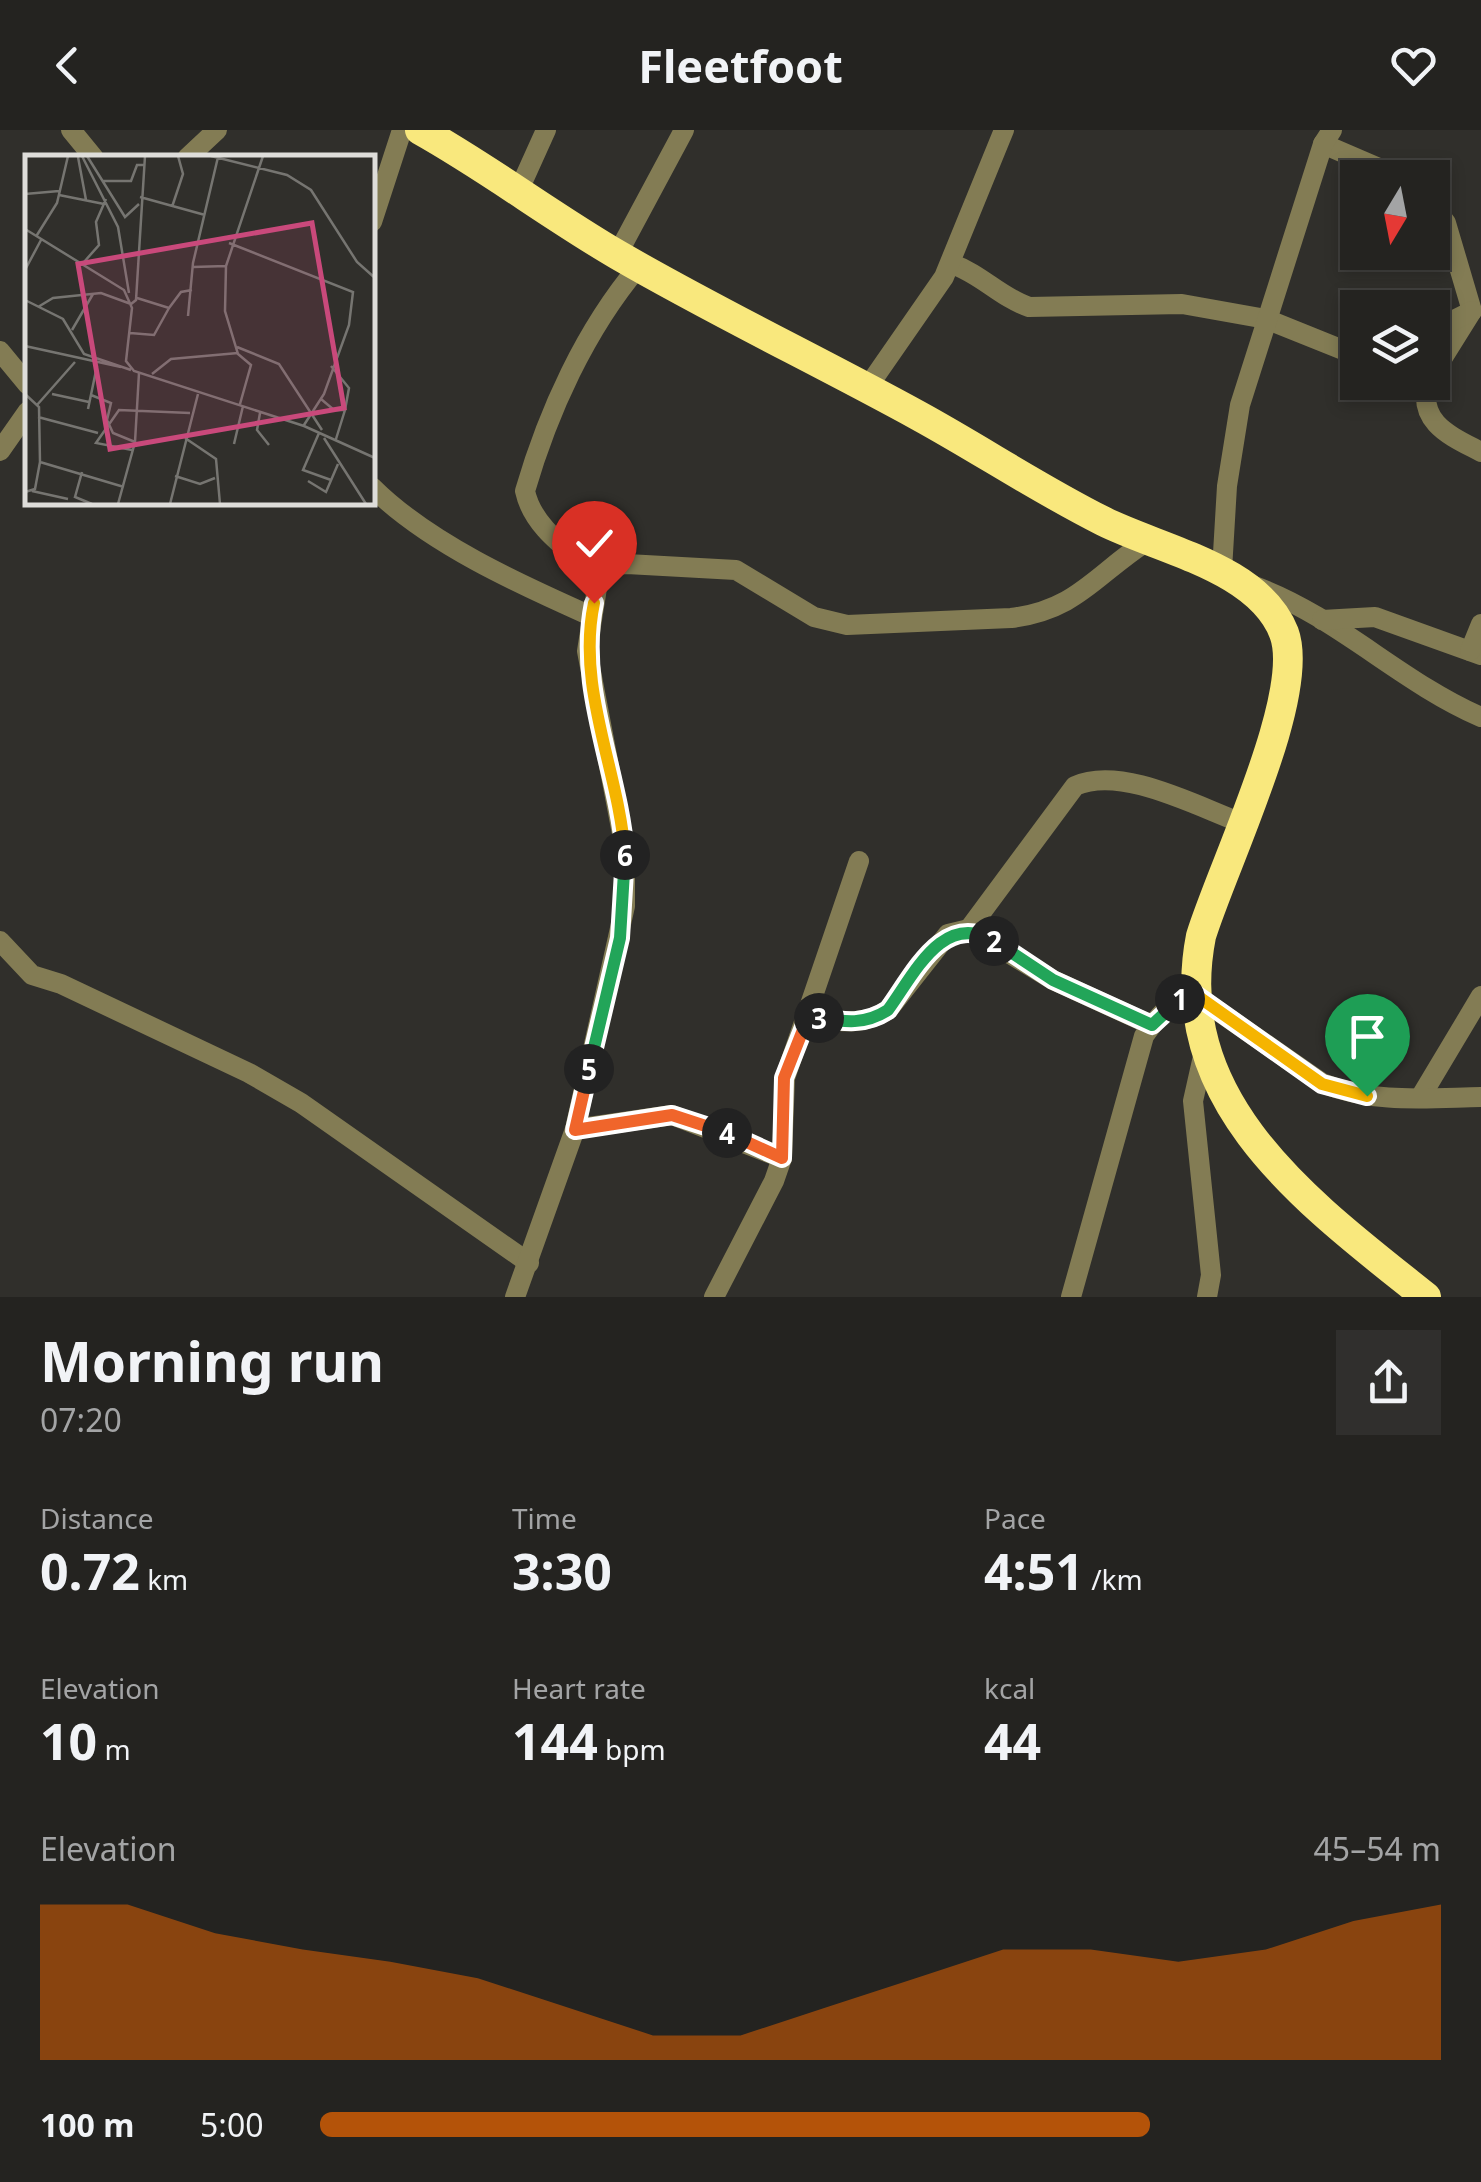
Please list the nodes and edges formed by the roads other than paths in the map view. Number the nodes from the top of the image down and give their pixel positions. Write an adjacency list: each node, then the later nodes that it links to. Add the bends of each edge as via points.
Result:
1 (71, 130): 9 (street)
2 (402, 130): 13 (street)
3 (420, 130): 12 (highway)
4 (546, 130): 12 (street)
5 (684, 130): 15 (street)
6 (1004, 130): 16 (street)
7 (215, 131): 10 (street)
8 (1327, 137): 11 (street); 18 (street)
9 (92, 155)
10 (190, 155)
11 (1369, 160)
12 (518, 192): 15 (highway)
13 (375, 213)
14 (1450, 234): 17 (street)
15 (628, 261): 24 (highway); 32 (street, via 583,349 525,491 537,519)
16 (952, 264): 18 (street, via 1029,307 1158,302); 24 (street)
17 (1476, 308): 19 (street); 20 (street)
18 (1266, 319): 21 (street); 31 (street, via 1231,449)
19 (1450, 322)
20 (1450, 348)
21 (1340, 349)
22 (0, 351): 23 (street)
23 (25, 381)
24 (867, 388): 30 (highway)
25 (1424, 400): 28 (street, via 1434,422)
26 (25, 415): 27 (street)
27 (0, 451)
28 (1481, 452)
29 (375, 489): 33 (street, via 495,570)
30 (1146, 542): 31 (highway); 32 (street, via 1073,599 1011,618 830,622 794,607 760,581 720,568 627,564)
31 (1235, 577): 34 (street); 38 (highway, via 1272,611 1289,653 1280,714)
32 (596, 578): 33 (street)
33 (591, 616): 49 (street, via 590,677 625,850 626,906)
34 (1322, 620): 36 (street, via 1375,617); 37 (street)
35 (1481, 624): 36 (street)
36 (1476, 653)
37 (1481, 717)
38 (1242, 823): 40 (street, via 1125,780 1090,779 1075,786); 42 (highway, via 1201,936)
39 (860, 861): 44 (street)
40 (969, 929): 44 (street, via 948,934 876,1018); 45 (street, via 1053,980)
41 (0, 941): 51 (street, via 32,975 301,1103)
42 (1196, 995): 45 (street, via 1168,1006); 46 (highway); 48 (street, via 1322,1084 1367,1096)
43 (1481, 996): 48 (street)
44 (808, 1017): 50 (street, via 784,1078)
45 (1152, 1025): 54 (street, via 1136,1061)
46 (1204, 1052): 55 (street, via 1193,1101 1211,1275); 56 (highway, via 1278,1169 1337,1227)
47 (1481, 1097): 48 (street)
48 (1420, 1098)
49 (575, 1130): 50 (street, via 672,1115); 51 (street)
50 (782, 1158): 53 (street)
51 (529, 1263): 52 (street)
52 (515, 1297)
53 (714, 1297)
54 (1071, 1297)
55 (1207, 1297)
56 (1426, 1297)

